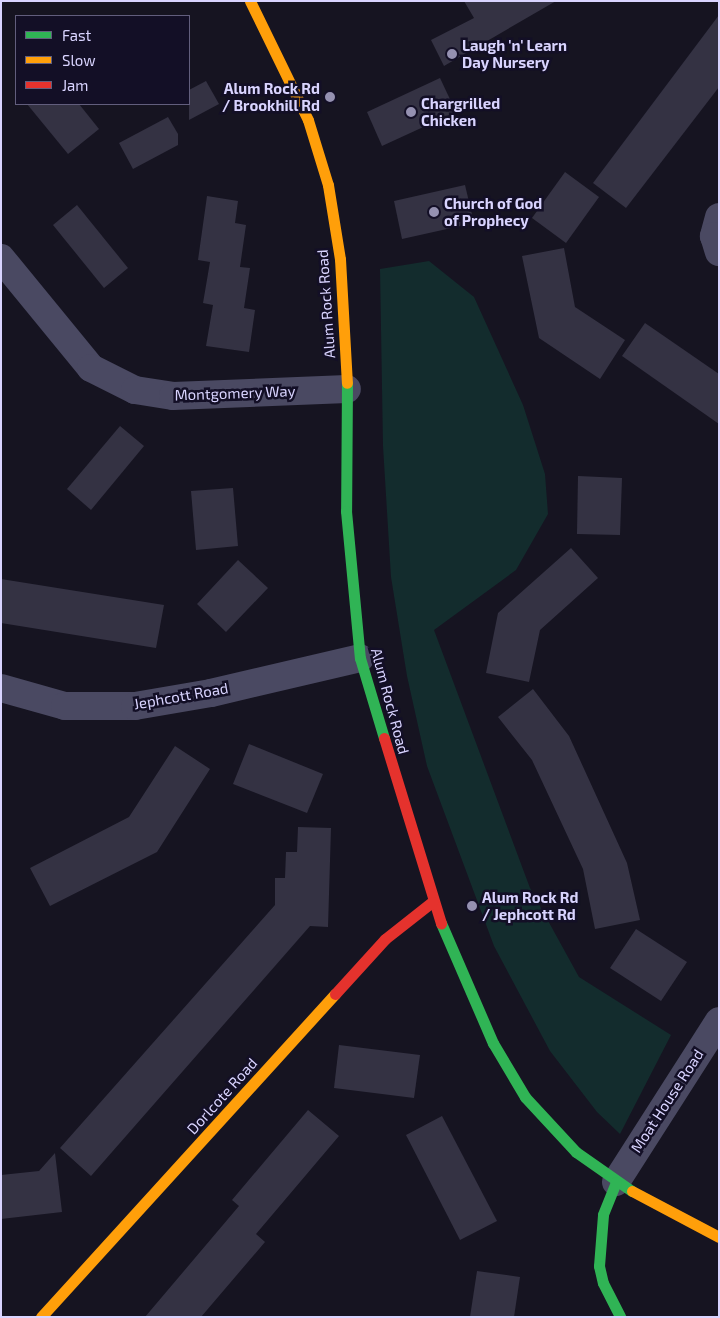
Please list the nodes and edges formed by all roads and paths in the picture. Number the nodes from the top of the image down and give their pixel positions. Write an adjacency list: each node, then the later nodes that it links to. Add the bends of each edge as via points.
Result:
1 (250, 1): 5 (street, Alum Rock Road, via 308,120 328,185 340,259)
2 (719, 217): 3 (street, via 714,236)
3 (719, 252)
4 (1, 258): 5 (street, Montgomery Way, via 91,368 135,390 173,396)
5 (347, 389): 6 (street, Alum Rock Road, via 346,511)
6 (360, 658): 7 (street, Jephcott Road, via 211,693 135,706 65,706); 8 (street, Alum Rock Road)
7 (1, 688)
8 (432, 902): 10 (street, Alum Rock Road, via 493,1043 525,1097 576,1152); 13 (street, Dorlcote Road, via 385,939)
9 (719, 1021): 10 (street, Moat House Road)
10 (616, 1182): 11 (street, Alum Rock Road); 12 (street, via 599,1239 599,1266)
11 (719, 1237)
12 (615, 1314)
13 (41, 1317)

